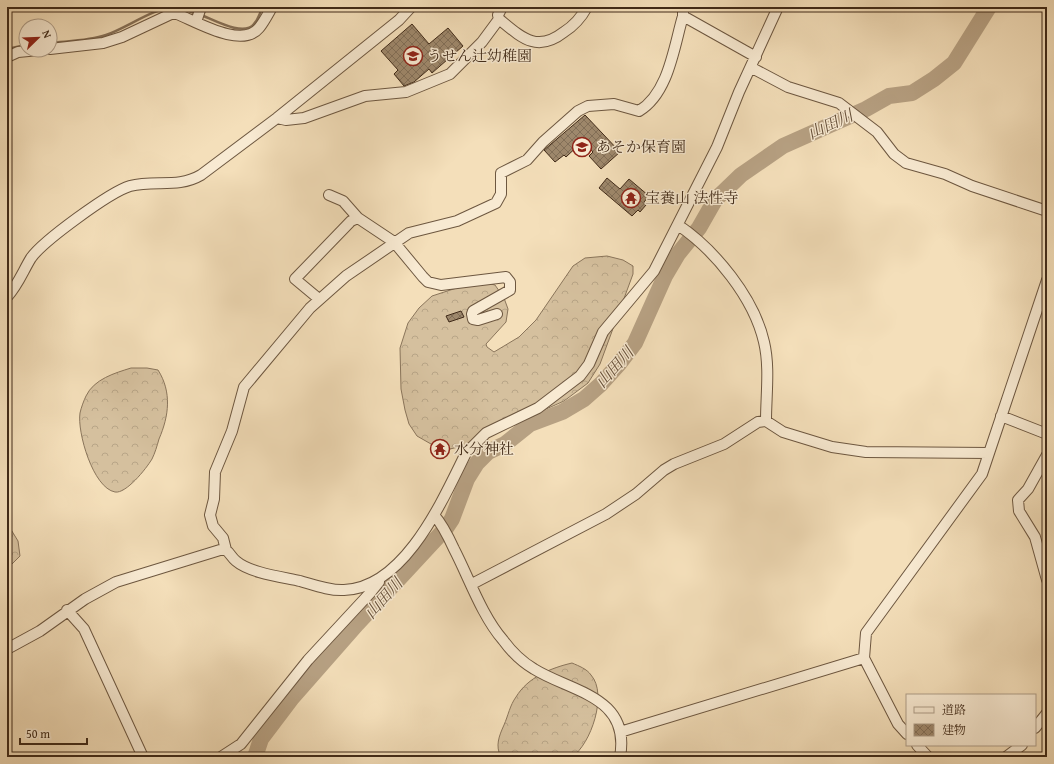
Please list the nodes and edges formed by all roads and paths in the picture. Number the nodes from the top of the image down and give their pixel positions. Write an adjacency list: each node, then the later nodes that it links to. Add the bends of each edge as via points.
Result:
1 (272, 7): 7 (street, via 259,28 247,36 232,36)
2 (411, 7): 14 (street, via 399,20)
3 (502, 7): 8 (street)
4 (587, 7): 8 (street, via 576,23 547,42 526,40)
5 (778, 7): 12 (street)
6 (682, 10): 12 (street); 19 (street, via 665,79 644,108 639,111 620,105 598,105 578,111 527,160 501,173 501,194 496,203 457,221 409,233)
7 (199, 14): 9 (street, via 172,14 103,43)
8 (499, 19): 14 (street, via 482,42 450,74 406,92 365,96 304,118)
9 (58, 48)
10 (18, 52): 11 (street)
11 (7, 57)
12 (756, 57): 13 (street)
13 (752, 68): 16 (street, via 788,87 839,103 877,132 894,154 906,163 945,174 972,186); 18 (street, via 739,92)
14 (277, 118): 21 (street, via 191,181 142,183 102,200 36,252 20,282)
15 (329, 195): 17 (street, via 343,201)
16 (1047, 211)
17 (358, 218): 19 (street); 22 (street, via 351,221 295,279)
18 (681, 227): 25 (street, via 698,241 741,289 753,311 764,341 767,363); 29 (street, via 654,271 603,332 589,364 580,376 538,408 486,433 466,453)
19 (394, 242): 22 (street); 23 (street, via 423,277 434,284 503,277 509,279 511,287 508,292 473,311 472,314 473,319 478,320)
20 (1047, 280): 24 (street)
21 (7, 297)
22 (319, 299): 30 (street, via 273,351 244,387 241,395 232,431 215,472 214,499 210,515 213,526 223,538)
23 (497, 314)
24 (1001, 416): 26 (street); 27 (street)
25 (766, 422): 27 (street, via 783,432 832,447 866,452); 33 (street, via 758,422 724,444 674,464 606,514)
26 (1047, 434)
27 (989, 453): 36 (street, via 982,474 866,633)
28 (1047, 455): 32 (street, via 1028,489 1018,500 1017,506 1035,537)
29 (437, 518): 31 (street, via 408,552); 33 (street)
30 (226, 550): 31 (street, via 236,561 250,569 334,590 354,589); 34 (street, via 116,582)
31 (379, 579): 44 (street, via 374,588 308,660 241,744)
32 (1047, 580)
33 (472, 584): 39 (street, via 491,624 516,654 534,669 597,699 614,717)
34 (67, 610): 35 (street, via 40,631); 43 (street, via 84,629)
35 (7, 649)
36 (864, 658): 39 (street); 40 (street, via 898,724)
37 (1047, 713): 38 (street)
38 (1036, 727)
39 (620, 732): 45 (street)
40 (906, 733)
41 (918, 746): 46 (street)
42 (1021, 746): 47 (street)
43 (143, 757)
44 (221, 757)
45 (620, 757)
46 (928, 757)
47 (1006, 757)

